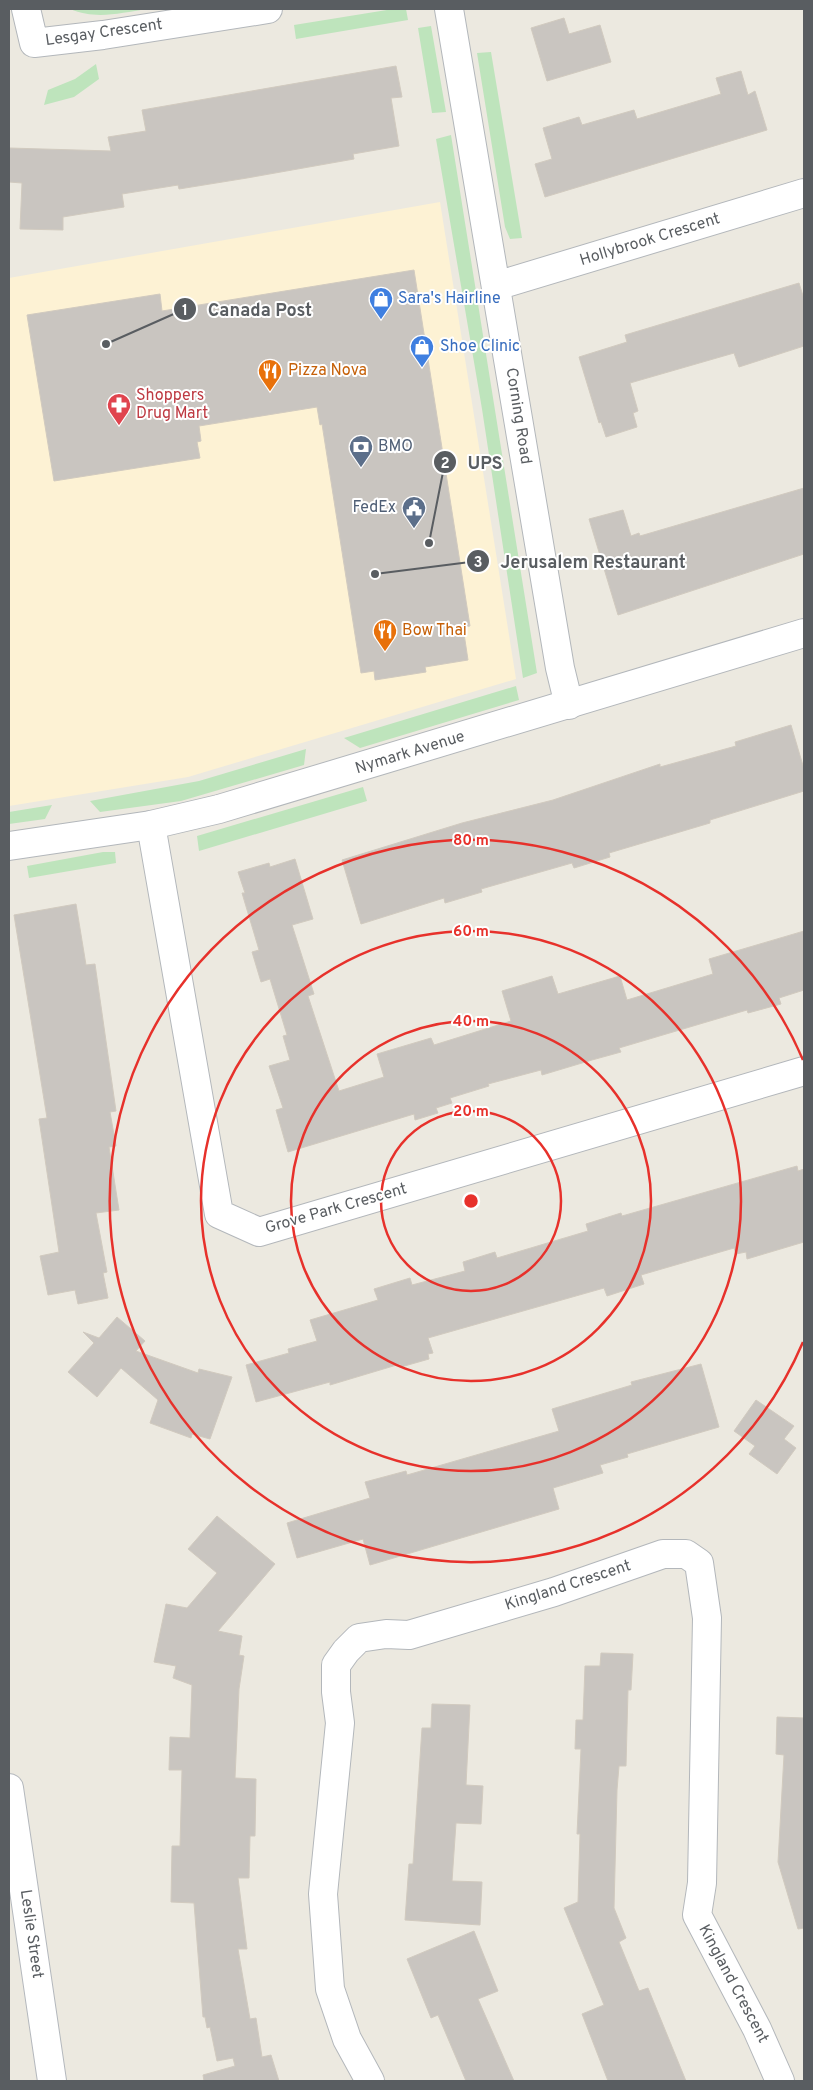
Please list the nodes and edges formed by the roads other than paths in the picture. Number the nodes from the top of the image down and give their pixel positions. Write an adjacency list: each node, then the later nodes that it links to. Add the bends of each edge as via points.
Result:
1 (26, 9): 2 (street, Lesgay Crescent, via 34,43)
2 (268, 9)
3 (449, 9): 5 (street, Corning Road)
4 (804, 193): 5 (street, Hollybrook Crescent)
5 (496, 286): 7 (street, Corning Road, via 560,668)
6 (804, 633): 7 (street, Nymark Avenue)
7 (569, 705): 8 (street, Nymark Avenue, via 219,809)
8 (151, 825): 9 (street, Nymark Avenue); 10 (street, Grove Park Crescent, via 219,1214 259,1232)
9 (9, 846)
10 (804, 1071)
11 (9, 1788): 12 (street, Leslie Street)
12 (52, 2081)
13 (370, 2081): 14 (street, Kingland Crescent, via 347,2039 330,1989 323,1894 340,1723 336,1665 360,1638 409,1634 554,1592 663,1554 686,1554 699,1564 707,1618 702,1883 696,1915 757,2029)
14 (780, 2081)

